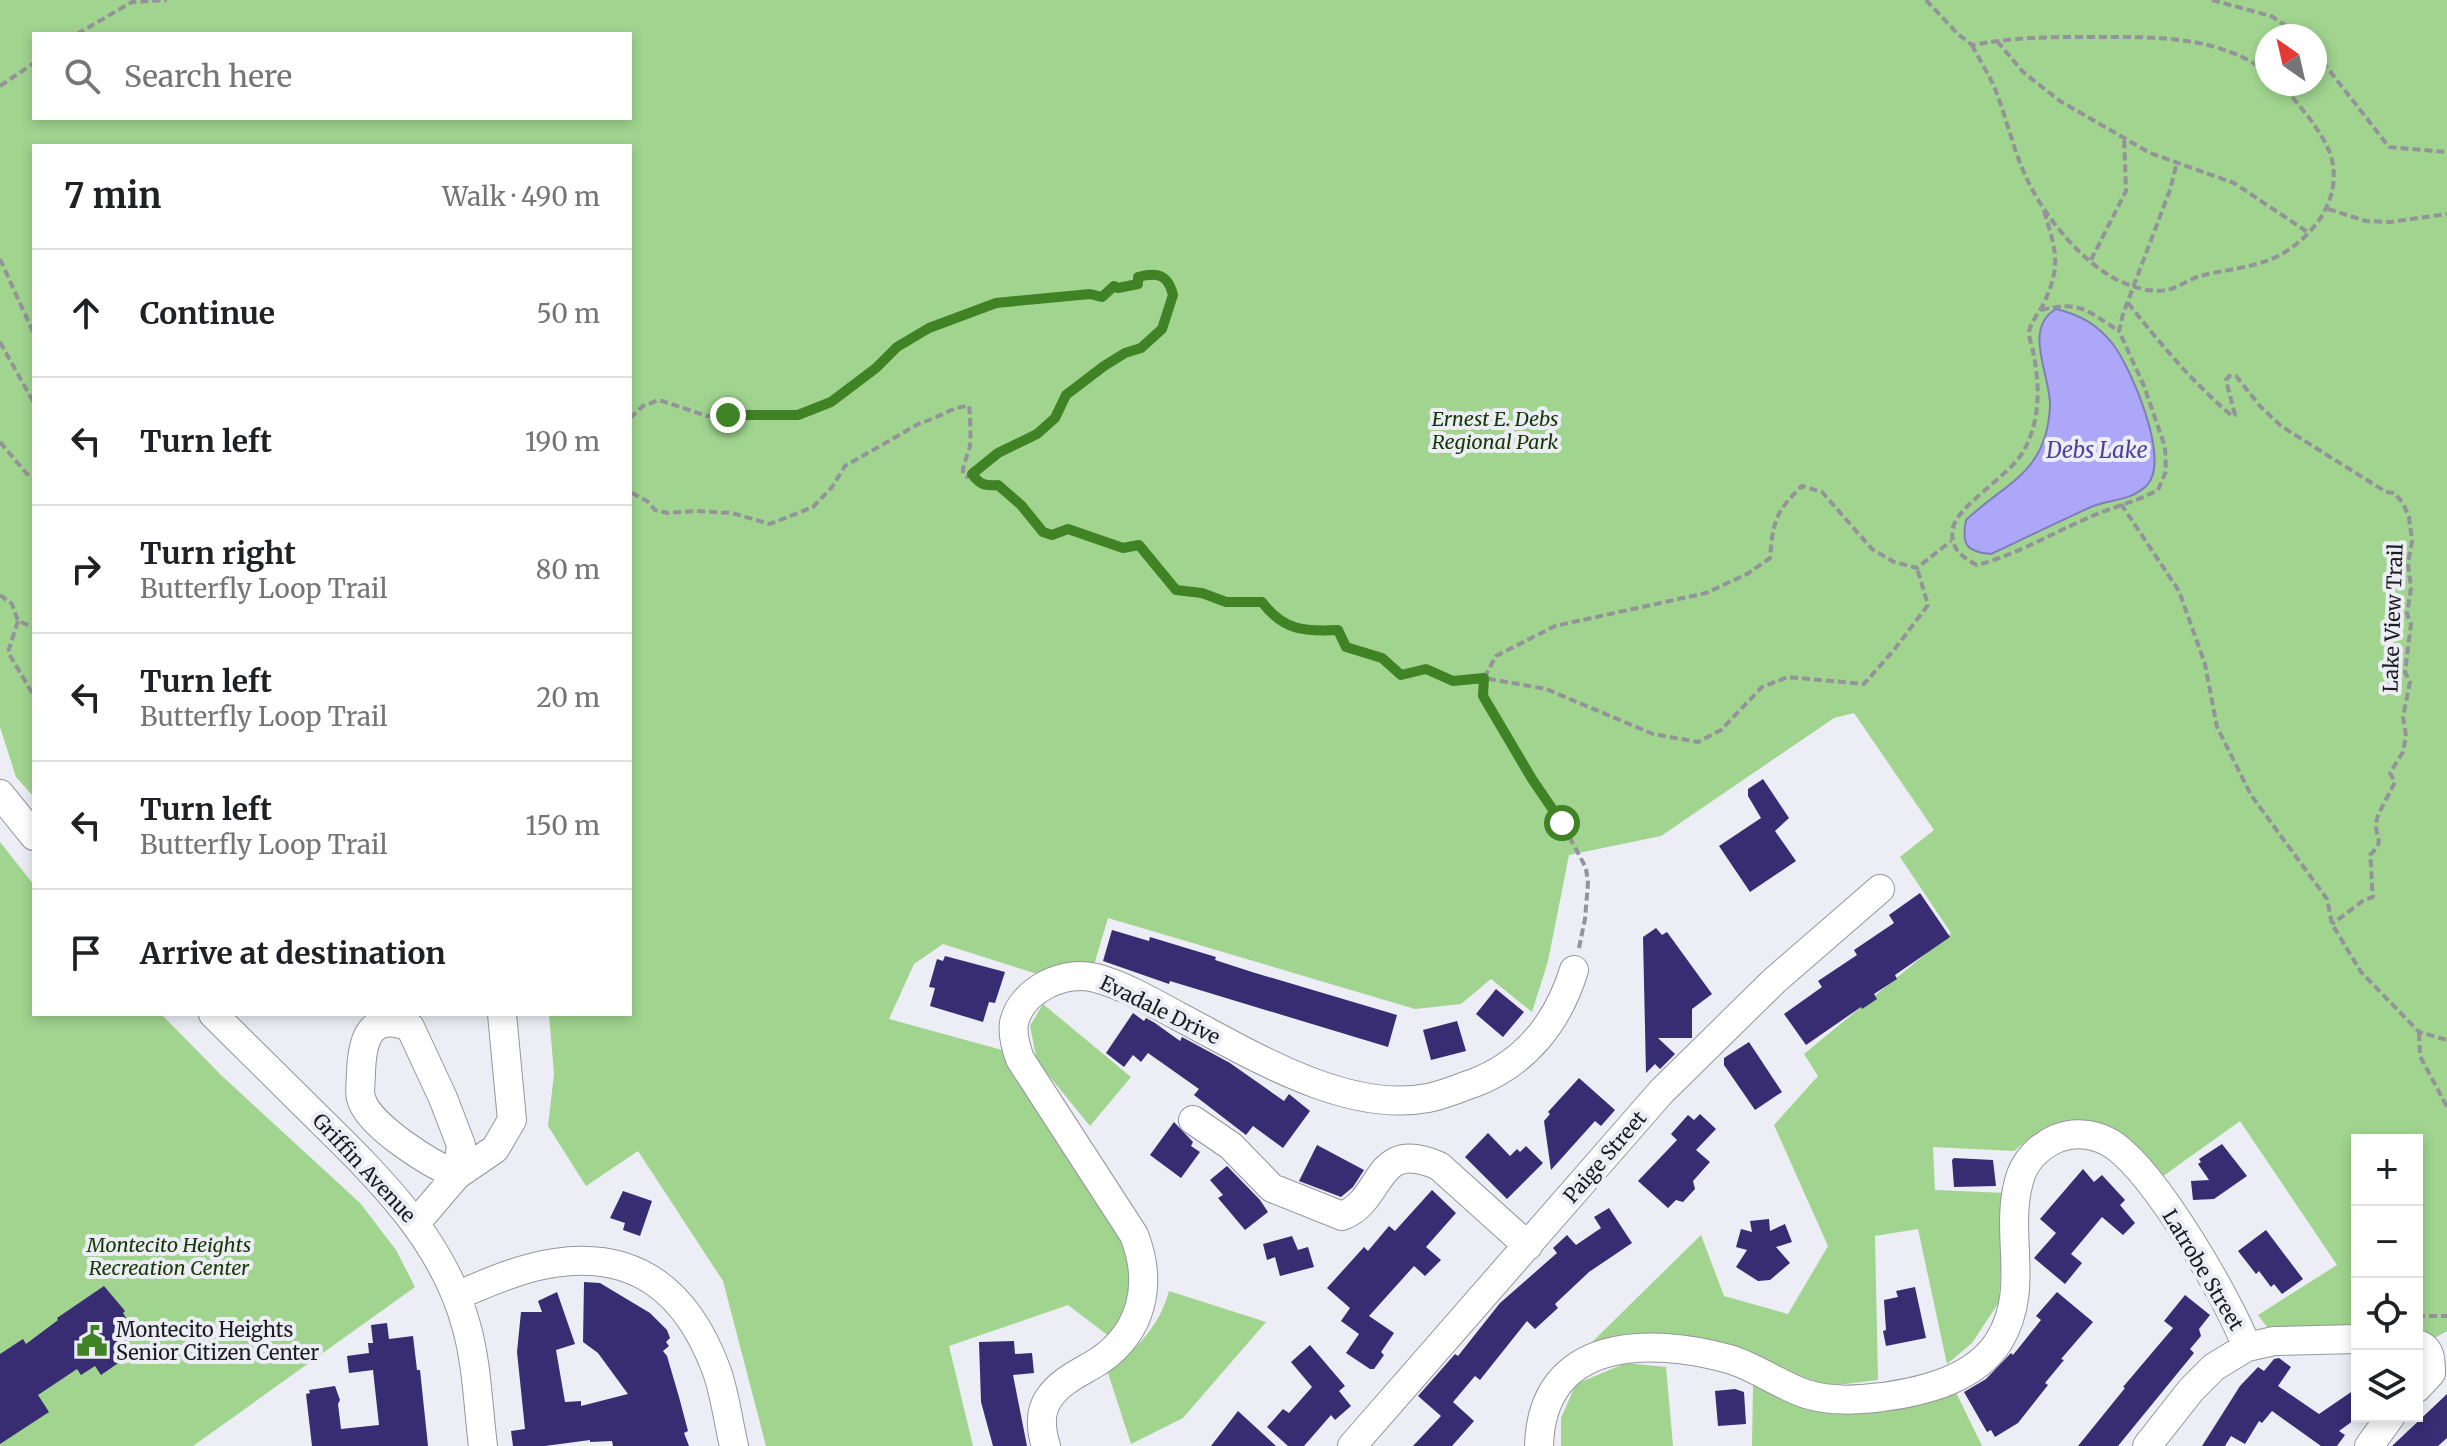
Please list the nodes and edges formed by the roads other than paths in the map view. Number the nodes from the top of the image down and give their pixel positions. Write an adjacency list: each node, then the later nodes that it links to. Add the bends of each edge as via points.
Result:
1 (0, 794): 2 (street)
2 (32, 834)
3 (1880, 889): 11 (street, Paige Street, via 1691,1061)
4 (1574, 970): 20 (street, Evadale Drive, via 1551,1023 1512,1063 1458,1089 1395,1100 1321,1085 1094,977 1075,975 1035,992 1021,1006 1014,1024 1020,1059 1134,1235 1145,1278 1134,1325 1102,1359 1061,1384 1048,1399 1042,1415)
5 (215, 1016): 10 (street, Griffin Avenue, via 376,1176)
6 (502, 1016): 9 (street, via 512,1120 495,1149)
7 (418, 1021): 9 (street, via 461,1145); 9 (street, via 383,1023 370,1030 362,1048 361,1099 373,1119 436,1167)
8 (1193, 1120): 11 (street, via 1231,1146 1272,1188 1334,1215 1351,1213 1399,1160 1427,1161)
9 (457, 1175): 10 (street)
10 (416, 1223): 12 (street, Griffin Avenue)
11 (1528, 1246): 21 (street, Paige Street)
12 (456, 1296): 18 (street, Griffin Avenue, via 471,1346); 19 (street, via 523,1271 583,1260 610,1263 660,1285 693,1320 705,1344)
13 (2351, 1339): 15 (street, Latrobe Street)
14 (2423, 1346): 16 (street, via 2431,1357 2431,1373)
15 (2247, 1347): 22 (street, Latrobe Street, via 2175,1219 2139,1171 2115,1146 2085,1134 2069,1134 2040,1148 2019,1182 2017,1282 2009,1324 1997,1345 1951,1381 1914,1393 1829,1399 1729,1359 1621,1348 1602,1352 1569,1373 1547,1406); 23 (street, via 2214,1367)
16 (2423, 1382)
17 (2387, 1422): 24 (street)
18 (483, 1446)
19 (734, 1446)
20 (1046, 1446)
21 (1352, 1446)
22 (1539, 1446)
23 (2147, 1446)
24 (2369, 1446)

